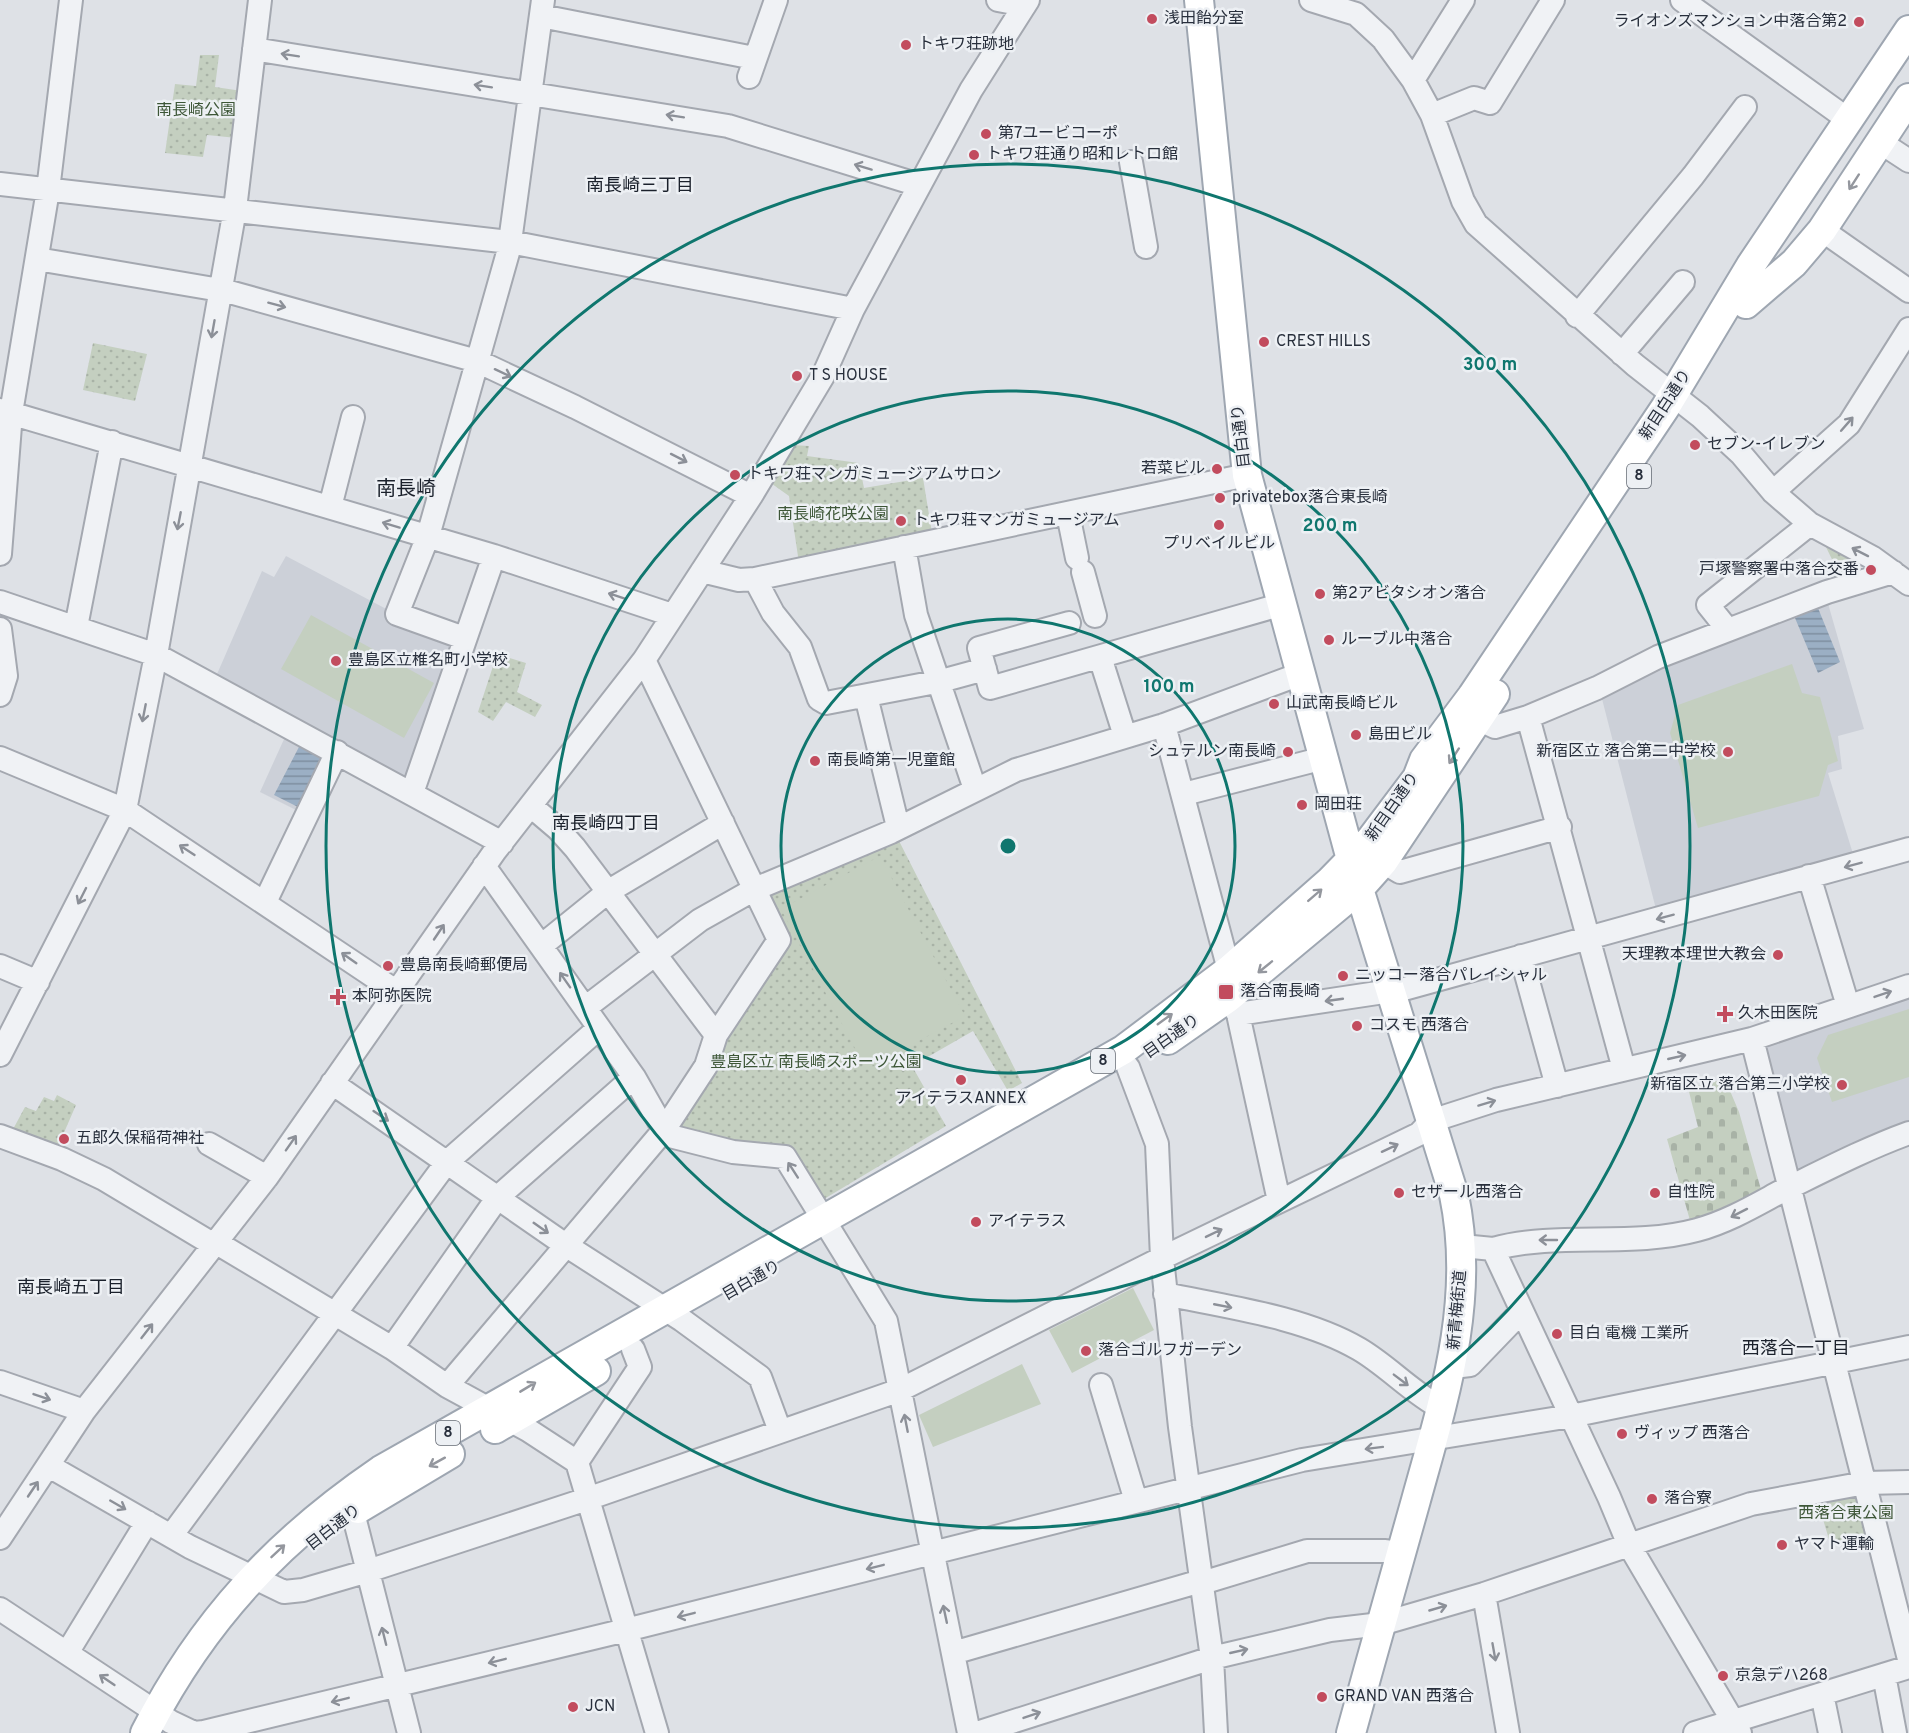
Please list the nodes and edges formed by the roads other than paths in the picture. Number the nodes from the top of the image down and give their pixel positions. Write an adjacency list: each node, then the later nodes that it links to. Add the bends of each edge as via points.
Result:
1 (72, 0): 28 (street)
2 (260, 0): 15 (street)
3 (776, 0): 12 (street, via 752,68)
4 (998, 0): 10 (street)
5 (1199, 0): 49 (main road, 目白通り / 8)
6 (1311, 0): 11 (street)
7 (1463, 0): 17 (street)
8 (1553, 0): 22 (street, via 1490,102 1474,98)
9 (1682, 0): 21 (street)
10 (1026, 3): 27 (street, via 970,90)
11 (1359, 7): 17 (street)
12 (542, 8): 18 (street)
13 (1909, 9): 21 (main road)
14 (1909, 30): 34 (main road, 新目白通り / 8)
15 (254, 49): 18 (street, one-way to 15); 29 (street)
16 (1909, 55): 38 (main road, 新目白通り / 8)
17 (1413, 80): 22 (street)
18 (531, 94): 27 (street, one-way to 18, via 728,126); 31 (street)
19 (1909, 98): 23 (main road)
20 (1745, 107): 40 (street)
21 (1839, 113): 34 (main road, via 1766,228)
22 (1432, 115): 40 (street, via 1463,201 1476,224)
23 (1880, 142): 24 (street); 30 (main road, one-way to 30)
24 (1909, 161)
25 (1131, 162): 32 (street)
26 (0, 184): 28 (street)
27 (919, 185): 39 (street)
28 (48, 190): 29 (street); 33 (street)
29 (235, 209): 31 (street); 36 (street)
30 (1822, 230): 37 (street); 38 (main road, via 1794,263)
31 (510, 242): 39 (street); 43 (street)
32 (1146, 247)
33 (37, 259): 36 (street); 45 (street)
34 (1751, 265): 44 (main road, 新目白通り / 8)
35 (1683, 282): 42 (street)
36 (220, 290): 43 (street, one-way to 43); 48 (street, one-way to 48)
37 (1909, 291)
38 (1746, 304): 44 (main road, 新目白通り / 8)
39 (853, 309): 51 (street, via 823,376)
40 (1578, 315): 42 (street)
41 (1909, 329): 50 (street, one-way to 41, via 1849,424)
42 (1622, 354): 44 (street)
43 (477, 361): 51 (street, one-way to 51); 55 (street)
44 (1678, 399): 50 (street, via 1741,454); 80 (main road, 新目白通り / 8); 86 (main road, 新目白通り / 8, via 1424,760)
45 (5, 411): 47 (street); 57 (street)
46 (353, 417): 52 (street)
47 (112, 442): 48 (street); 67 (street)
48 (190, 465): 52 (street); 71 (street, one-way to 71)
49 (1247, 475): 53 (street); 63 (main road, 目白通り / 8)
50 (1773, 492): 54 (street)
51 (751, 496): 59 (street)
52 (330, 507): 55 (street, one-way to 52)
53 (1068, 514): 56 (street); 65 (street)
54 (1810, 524): 60 (street, one-way to 54); 69 (street, via 1708,605)
55 (428, 536): 58 (street); 70 (street, via 397,614)
56 (904, 547): 61 (street); 76 (street, via 916,615)
57 (0, 554)
58 (494, 556): 64 (street, one-way to 58); 70 (street)
59 (702, 571): 61 (street, via 739,580); 64 (street)
60 (1901, 578): 69 (street, via 1827,592)
61 (755, 579): 78 (street, via 773,613 800,647 819,699 826,703)
62 (0, 602): 67 (street)
63 (1283, 604): 72 (street); 75 (main road, 目白通り / 8)
64 (672, 615): 73 (street)
65 (1095, 616)
66 (1069, 623): 74 (street, via 979,648)
67 (76, 627): 71 (street)
68 (0, 629): 77 (street, via 6,676)
69 (1728, 630): 79 (street, via 1658,657)
70 (464, 638): 89 (street)
71 (156, 655): 83 (street); 92 (street, one-way to 92)
72 (1100, 657): 74 (street, via 990,688); 82 (street)
73 (644, 660): 91 (street); 93 (street)
74 (985, 669): 76 (street)
75 (1303, 673): 81 (street); 85 (main road, 目白通り / 8)
76 (940, 681): 78 (street); 88 (street)
77 (0, 695)
78 (866, 696): 94 (street)
79 (1528, 717): 80 (street, via 1495,726); 95 (street)
80 (1478, 719): 99 (main road, 新目白通り / 8, one-way to 99)
81 (1164, 724): 82 (street); 90 (street)
82 (1125, 736): 88 (street, via 1016,770)
83 (337, 752): 89 (street); 105 (street)
84 (0, 758): 92 (street)
85 (1324, 758): 87 (main road, 目白通り / 8); 90 (street)
86 (1417, 778): 87 (main road, 8, via 1372,814 1347,807); 98 (main road, 新目白通り / 8)
87 (1331, 787): 98 (main road, 目白通り / 8)
88 (975, 789): 94 (street)
89 (411, 793): 96 (street)
90 (1184, 794): 115 (street)
91 (531, 806): 96 (street); 104 (street, via 558,829)
92 (124, 810): 105 (street, one-way to 92); 111 (street, one-way to 111)
93 (723, 823): 102 (street); 104 (street)
94 (898, 827): 102 (street)
95 (1560, 827): 99 (street, via 1400,872); 106 (street)
96 (501, 843): 100 (street)
97 (1909, 849): 101 (street, one-way to 101)
98 (1351, 861): 103 (main road, 目白通り / 8); 115 (main road, 目白通り / 8, one-way to 98)
99 (1383, 862): 103 (main road, 新目白通り / 8)
100 (484, 866): 107 (street); 113 (street, one-way to 100)
101 (1809, 876): 106 (street, one-way to 106); 116 (street)
102 (755, 889): 108 (street); 119 (street, via 779,940)
103 (1359, 889): 114 (main road, 新青梅街道); 115 (main road, 目白通り / 8, one-way to 115)
104 (609, 891): 107 (street); 108 (street)
105 (265, 902): 113 (street, one-way to 105)
106 (1588, 938): 109 (street); 123 (street)
107 (541, 946): 117 (street, one-way to 107)
108 (654, 952): 117 (street); 119 (street)
109 (1521, 956): 114 (street); 126 (street)
110 (0, 966): 111 (street)
111 (38, 982): 121 (street)
112 (1909, 986): 116 (street, one-way to 112)
113 (397, 992): 125 (street)
114 (1392, 992): 115 (street, one-way to 115); 127 (main road, 新青梅街道)
115 (1232, 994): 122 (main road, 目白通り / 8); 136 (street); 137 (main road, 目白通り / 8, one-way to 115, via 1124,1050)
116 (1848, 1006): 120 (street)
117 (585, 1008): 118 (street)
118 (599, 1028): 124 (street); 132 (street)
119 (716, 1035): 128 (street, via 706,1066)
120 (1752, 1039): 123 (street, one-way to 120); 134 (street)
121 (0, 1055)
122 (1128, 1067): 137 (main road, 目白通り / 8); 142 (street, via 1157,1144)
123 (1624, 1069): 126 (street)
124 (634, 1077): 128 (street); 135 (street)
125 (332, 1083): 132 (street, one-way to 132); 133 (street, one-way to 125)
126 (1557, 1086): 127 (street, one-way to 126)
127 (1431, 1121): 136 (street, one-way to 127, via 1419,1134); 140 (main road, 新青梅街道, via 1454,1195)
128 (664, 1130): 137 (street, one-way to 128, via 785,1157 733,1152 670,1136); 139 (street)
129 (1909, 1133): 134 (street)
130 (0, 1136): 138 (street, via 104,1179)
131 (209, 1144): 133 (street)
132 (447, 1162): 135 (street); 145 (street)
133 (267, 1177): 138 (street)
134 (1791, 1187): 141 (street, one-way to 141, via 1723,1221 1669,1237 1538,1240); 150 (street)
135 (498, 1197): 139 (street, one-way to 139); 148 (street)
136 (1279, 1201): 142 (street, one-way to 136)
137 (829, 1227): 146 (main road, 目白通り / 8); 155 (street, via 886,1321)
138 (215, 1244): 145 (street); 157 (street, one-way to 138)
139 (567, 1246): 146 (street); 154 (street)
140 (1462, 1246): 141 (street); 151 (main road, 新青梅街道, via 1463,1286)
141 (1493, 1249): 144 (street)
142 (1162, 1258): 143 (street); 155 (street)
143 (1166, 1294): 156 (street, one-way to 156, via 1240,1309 1321,1332 1360,1349); 166 (street)
144 (1522, 1311): 151 (street, via 1470,1365); 159 (street)
145 (335, 1315): 148 (street); 171 (street)
146 (674, 1315): 149 (main road, 目白通り / 8); 158 (main road, 目白通り / 8, one-way to 146); 160 (street, via 760,1377)
147 (1909, 1347): 150 (street)
148 (392, 1348): 154 (street)
149 (633, 1349): 158 (main road, 目白通り / 8); 162 (street, via 640,1367)
150 (1835, 1361): 159 (street); 165 (street)
151 (1452, 1367): 156 (main road, 新青梅街道)
152 (0, 1382): 157 (street, one-way to 157)
153 (1101, 1385): 168 (street)
154 (447, 1386): 158 (street)
155 (900, 1390): 160 (street); 174 (street, one-way to 155)
156 (1441, 1408): 161 (main road, 新青梅街道)
157 (84, 1412): 163 (street)
158 (501, 1414): 162 (street); 169 (main road, 目白通り / 8, via 385,1491)
159 (1571, 1416): 161 (street); 173 (street)
160 (780, 1431): 167 (street)
161 (1432, 1441): 166 (street, one-way to 166, via 1332,1454); 175 (main road, 新青梅街道)
162 (576, 1462): 167 (street)
163 (49, 1466): 170 (street, one-way to 170); 172 (street, one-way to 163)
164 (1909, 1482): 165 (street)
165 (1865, 1483): 173 (street, via 1750,1503); 186 (street)
166 (1189, 1488): 168 (street); 178 (street)
167 (587, 1499): 176 (street); 182 (street)
168 (1136, 1501): 174 (street)
169 (350, 1502): 176 (street); 177 (main road, 目白通り / 8, via 327,1532)
170 (147, 1522): 171 (street); 183 (street)
171 (171, 1536): 177 (street)
172 (0, 1538)
173 (1629, 1545): 179 (street); 192 (street)
174 (932, 1552): 182 (street, one-way to 182); 184 (street, one-way to 174)
175 (1401, 1553): 178 (street, via 1307,1551); 181 (main road, 新青梅街道)
176 (368, 1572): 177 (street, via 284,1592); 189 (street, one-way to 176)
177 (261, 1581): 191 (main road, 目白通り / 8, via 246,1610)
178 (1201, 1582): 184 (street); 185 (street)
179 (1484, 1594): 181 (street, one-way to 179); 200 (street, one-way to 200)
180 (0, 1609): 183 (street)
181 (1382, 1624): 185 (street, one-way to 181, via 1330,1629); 199 (main road, 新青梅街道)
182 (626, 1630): 189 (street, one-way to 189); 195 (street)
183 (67, 1653): 191 (street, one-way to 183)
184 (953, 1653): 196 (street)
185 (1212, 1658): 197 (street, one-way to 185); 198 (street)
186 (1909, 1659)
187 (1909, 1667): 188 (street)
188 (1884, 1675): 190 (street); 203 (street)
189 (397, 1685): 193 (street, one-way to 193); 194 (street)
190 (1822, 1694): 192 (street); 202 (street)
191 (159, 1725): 193 (street)
192 (1737, 1727): 201 (street)
193 (204, 1732)
194 (409, 1733)
195 (657, 1733)
196 (969, 1733)
197 (977, 1733)
198 (1216, 1733)
199 (1351, 1733)
200 (1508, 1733)
201 (1695, 1733)
202 (1830, 1733)
203 (1895, 1733)

